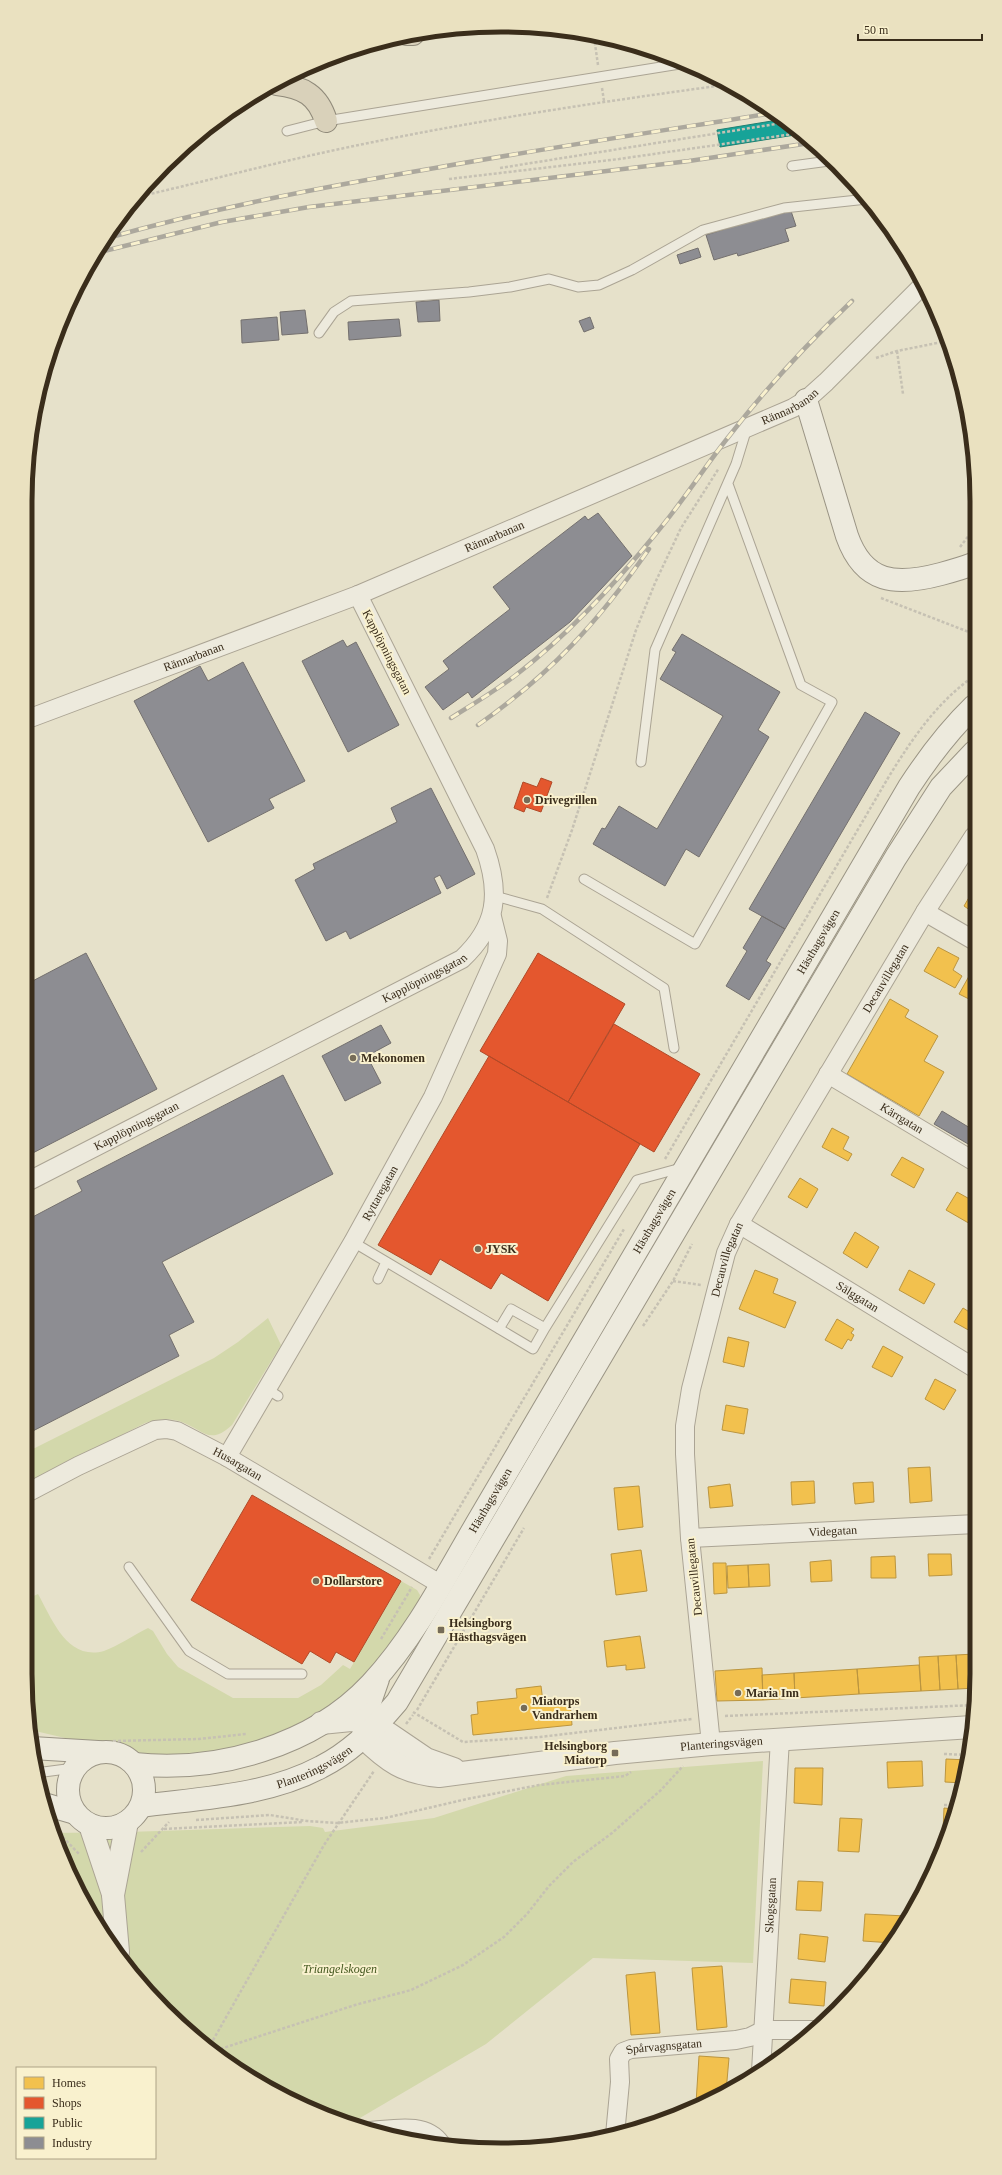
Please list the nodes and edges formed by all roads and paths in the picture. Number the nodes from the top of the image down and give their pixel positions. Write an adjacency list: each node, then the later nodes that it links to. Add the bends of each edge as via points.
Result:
1 (673, 65): 4 (lane)
2 (284, 86): 4 (highway, via 312,96 319,102)
3 (719, 86): 12 (path, via 604,101 437,131 309,156)
4 (326, 121): 6 (lane)
5 (779, 123): 10 (path)
6 (287, 131)
7 (793, 134): 11 (path, via 619,160)
8 (825, 162): 9 (lane)
9 (792, 166)
10 (500, 168)
11 (449, 179)
12 (146, 195)
13 (860, 200): 15 (lane, via 784,208 703,230 632,270 598,285 578,287 549,279 469,292 351,301 334,312)
14 (919, 289): 20 (street, Rännarbanan)
15 (319, 333)
16 (942, 342): 17 (path)
17 (897, 351): 18 (path); 19 (path)
18 (876, 358)
19 (902, 394)
20 (806, 400): 21 (street, Rännarbanan); 26 (main road, via 852,552 865,567 884,578 908,581)
21 (746, 428): 23 (lane); 27 (street, Rännarbanan)
22 (722, 464): 37 (path, via 680,528 654,582)
23 (728, 484): 32 (lane, via 655,650); 35 (lane, via 801,684 832,702 695,944)
24 (970, 535): 25 (path)
25 (955, 552)
26 (970, 565)
27 (358, 595): 29 (street, Rännarbanan); 36 (street, Kapplöpningsgatan, via 486,850 493,871)
28 (970, 710): 44 (main road, Hästhagsvägen, via 933,750 909,787)
29 (32, 717)
30 (970, 753): 33 (main road)
31 (970, 756): 33 (main road, Hästhagsvägen)
32 (641, 762)
33 (956, 769): 63 (main road, Hästhagsvägen, via 926,807 896,857)
34 (970, 842): 38 (street, Decauvillegatan)
35 (584, 880)
36 (495, 896): 39 (street, Kapplöpningsgatan); 41 (lane, via 542,909 664,988)
37 (547, 898)
38 (925, 912): 40 (street); 42 (street, Decauvillegatan)
39 (492, 917): 45 (street, Kapplöpningsgatan, via 477,945 462,959); 47 (street, Ryttaregatan, via 498,942 494,961 433,1097)
40 (970, 938)
41 (674, 1048)
42 (828, 1074): 43 (street, Kärrgatan); 46 (street, Decauvillegatan)
43 (970, 1159)
44 (686, 1167): 52 (lane, via 637,1180); 60 (main road, Hästhagsvägen)
45 (32, 1179)
46 (738, 1224): 51 (street, Decauvillegatan, via 726,1254); 54 (street, Sälggatan)
47 (353, 1242): 48 (lane); 55 (street, Ryttaregatan, via 315,1319 272,1392)
48 (386, 1262): 49 (lane); 53 (lane)
49 (378, 1279)
50 (673, 1281): 51 (path)
51 (717, 1288): 58 (street, Decauvillegatan, via 691,1389 685,1426 684,1454)
52 (545, 1328): 53 (lane, via 511,1309); 53 (lane, via 533,1349)
53 (499, 1329)
54 (970, 1365)
55 (227, 1457): 56 (street, Husargatan, via 177,1431 155,1430); 60 (street, Husargatan)
56 (32, 1490)
57 (970, 1524): 58 (street, Videgatan)
58 (690, 1538): 65 (street, Decauvillegatan)
59 (129, 1568): 62 (lane, via 189,1651 228,1674)
60 (440, 1584): 61 (main road, Hästhagsvägen, via 400,1649)
61 (380, 1673): 66 (main road, Hästhagsvägen, via 353,1701); 68 (main road)
62 (302, 1674)
63 (397, 1702): 65 (path, via 463,1742 540,1737); 68 (main road, Hästhagsvägen)
64 (969, 1705): 65 (path)
65 (708, 1717): 70 (street, Decauvillegatan)
66 (321, 1723): 68 (main road, Planteringsvägen, via 337,1720); 77 (main road, Planteringsvägen, via 292,1739 240,1757 180,1766)
67 (967, 1727): 69 (main road, Planteringsvägen)
68 (368, 1728): 75 (main road, Planteringsvägen); 80 (main road, Planteringsvägen, via 426,1759 446,1767); 85 (main road, Planteringsvägen, via 341,1755 323,1767 285,1782)
69 (780, 1739): 70 (main road, Planteringsvägen); 93 (street, Skogsgatan)
70 (711, 1744): 80 (main road, Planteringsvägen)
71 (38, 1748): 72 (main road)
72 (98, 1752): 77 (main road, via 118,1753); 78 (main road)
73 (944, 1754): 74 (path)
74 (963, 1755)
75 (383, 1757): 80 (main road, Planteringsvägen, via 407,1770 427,1775 456,1774); 90 (path)
76 (680, 1762): 96 (path, via 686,1762 661,1790 612,1834 573,1862 504,1937 463,1965 411,1990)
77 (134, 1764): 85 (main road, via 143,1779 144,1788)
78 (74, 1768): 81 (lane); 86 (main road, via 69,1779 70,1802)
79 (637, 1768): 90 (path, via 624,1776 539,1785 385,1818)
80 (472, 1770)
81 (43, 1772)
82 (944, 1805): 83 (path)
83 (951, 1805)
84 (51, 1807): 86 (main road)
85 (134, 1814): 86 (main road, via 120,1825 105,1828); 91 (main road)
86 (83, 1819): 91 (main road)
87 (192, 1821): 88 (path, via 270,1816)
88 (307, 1821): 89 (path, via 164,1829 169,1822); 90 (path)
89 (177, 1822)
90 (337, 1823): 95 (path)
91 (113, 1895): 92 (main road)
92 (117, 1944)
93 (764, 2030): 94 (street); 97 (street, Skogsgatan); 98 (street, Spårvagnsgatan, via 736,2040 631,2049 623,2052 619,2059 620,2082)
94 (806, 2030)
95 (211, 2043)
96 (220, 2049)
97 (762, 2064)
98 (616, 2128)
99 (392, 2130): 100 (street, via 418,2128)
100 (436, 2138)

